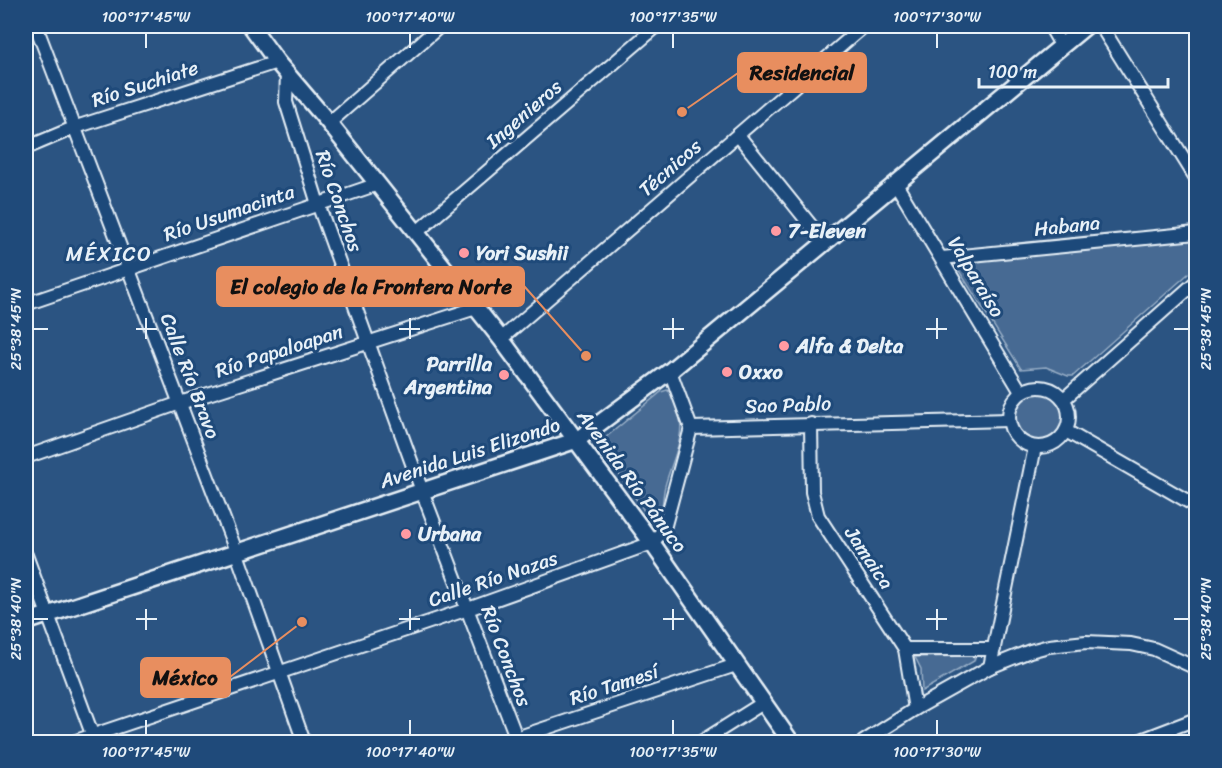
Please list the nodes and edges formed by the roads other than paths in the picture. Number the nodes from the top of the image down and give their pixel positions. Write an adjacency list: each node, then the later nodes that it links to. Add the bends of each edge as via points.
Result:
1 (36, 26): 12 (street, Calle Río Bravo)
2 (251, 26): 10 (street, Avenida Río Pánuco)
3 (440, 26): 11 (street)
4 (657, 26): 19 (street, Ingenieros)
5 (864, 26): 13 (street, Técnicos)
6 (1050, 26): 9 (street)
7 (1086, 26): 9 (street, Avenida Luis Elizondo)
8 (1101, 26): 15 (street)
9 (1061, 45): 16 (street, Avenida Luis Elizondo)
10 (282, 67): 11 (street, Avenida Río Pánuco); 12 (street, Río Suchiate); 18 (street, Río Conchos, via 286,102)
11 (329, 123): 17 (street, Avenida Río Pánuco)
12 (76, 127): 14 (street, Río Suchiate); 23 (street, Calle Río Bravo)
13 (738, 135): 21 (street); 27 (street, Técnicos)
14 (26, 148)
15 (1197, 178)
16 (896, 183): 21 (street, Avenida Luis Elizondo); 22 (street, Valparaíso)
17 (378, 184): 18 (street, Río Usumacinta); 19 (street, Avenida Río Pánuco)
18 (318, 204): 23 (street, Río Usumacinta); 28 (street, Río Conchos)
19 (417, 232): 26 (street, Avenida Río Pánuco)
20 (1197, 233): 22 (street, Habana)
21 (825, 243): 29 (street, Avenida Luis Elizondo)
22 (942, 258): 30 (street, Valparaíso)
23 (129, 268): 25 (street, Río Usumacinta); 32 (street, Calle Río Bravo)
24 (1197, 282): 31 (street)
25 (26, 304)
26 (476, 308): 27 (street, Avenida Río Pánuco); 28 (street, Río Papaloapan)
27 (501, 339): 37 (street, Avenida Río Pánuco)
28 (368, 343): 32 (street, Río Papaloapan); 40 (street, Río Conchos)
29 (670, 371): 35 (street); 37 (street, Avenida Luis Elizondo)
30 (1021, 392): 31 (street, via 1044,388); 33 (street, via 1014,400)
31 (1064, 399): 36 (street, via 1069,409)
32 (180, 403): 39 (street, Río Papaloapan); 43 (street, Calle Río Bravo)
33 (1009, 420): 34 (street, Sao Pablo); 38 (street, via 1022,442)
34 (811, 424): 35 (street, Sao Pablo); 48 (street, Jamaica, via 812,492 818,516)
35 (691, 428): 42 (street, via 665,525)
36 (1066, 431): 38 (street, via 1047,446); 41 (street)
37 (577, 440): 40 (street, Avenida Luis Elizondo); 42 (street, Avenida Río Pánuco)
38 (1035, 447): 49 (street)
39 (26, 457)
40 (422, 491): 43 (street, Avenida Luis Elizondo); 45 (street, Río Conchos)
41 (1197, 506)
42 (652, 543): 45 (street, Calle Río Nazas); 50 (street, Avenida Río Pánuco)
43 (236, 551): 46 (street, Avenida Luis Elizondo); 53 (street, Calle Río Bravo)
44 (26, 555): 46 (street)
45 (468, 609): 53 (street, Calle Río Nazas); 58 (street, Río Conchos)
46 (47, 615): 47 (street, Avenida Luis Elizondo); 57 (street)
47 (26, 622)
48 (905, 648): 49 (street); 55 (street, Jamaica)
49 (994, 649): 51 (street)
50 (736, 665): 54 (street, Avenida Río Pánuco); 58 (street, Río Tamesí)
51 (990, 667): 52 (street, via 1039,648 1086,642 1154,649); 55 (street)
52 (1197, 668)
53 (279, 672): 57 (street, Calle Río Nazas); 60 (street, Calle Río Bravo)
54 (763, 703): 62 (street); 63 (street, Avenida Río Pánuco)
55 (915, 709): 64 (street)
56 (1197, 719): 65 (street)
57 (94, 739): 59 (street, Calle Río Nazas)
58 (517, 740): 61 (street, Río Tamesí)
59 (73, 742)
60 (304, 742)
61 (504, 742)
62 (701, 742)
63 (791, 742)
64 (863, 742)
65 (1136, 742)

